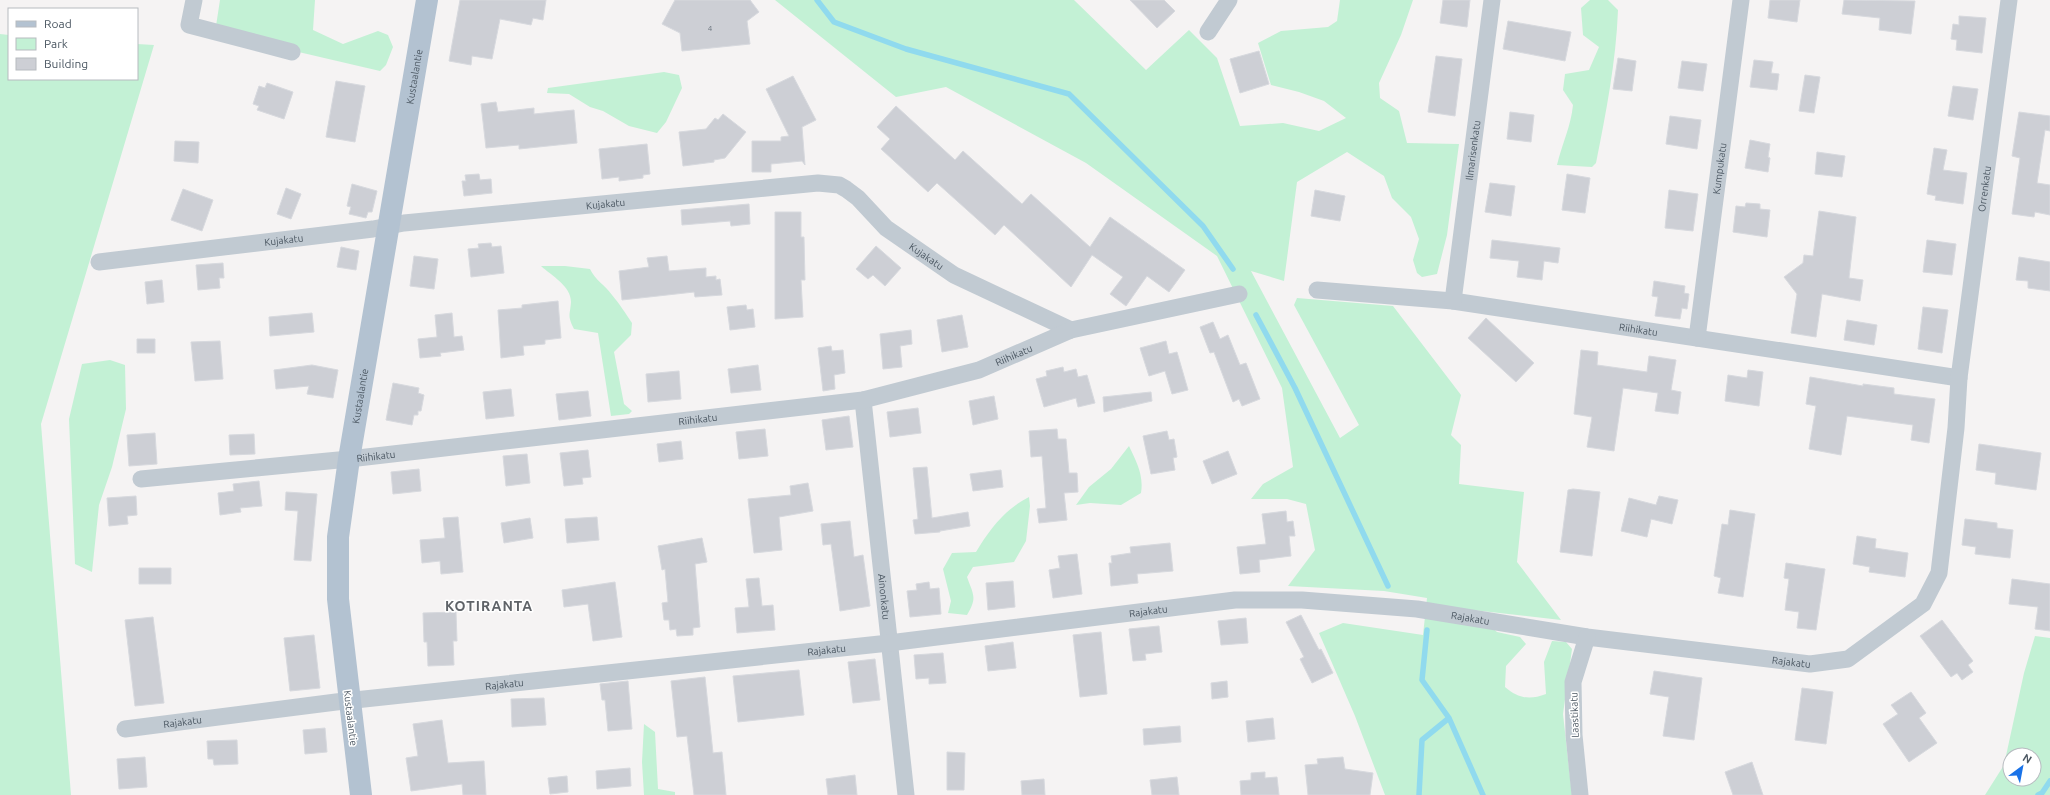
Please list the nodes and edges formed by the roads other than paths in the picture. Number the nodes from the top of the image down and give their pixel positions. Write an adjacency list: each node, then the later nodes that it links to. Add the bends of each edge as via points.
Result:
1 (194, 0): 8 (street, via 189,25)
2 (427, 0): 9 (main road, Kustaalantie)
3 (1229, 0): 7 (street)
4 (1492, 0): 13 (street, Ilmarisenkatu)
5 (1742, 0): 15 (street, Kumpukatu)
6 (2009, 0): 16 (street, Orrenkatu)
7 (1208, 32)
8 (292, 52)
9 (389, 226): 10 (street, Kujakatu); 14 (street, Kujakatu, via 818,183 839,185 858,198 886,228 954,275); 18 (main road, Kustaalantie)
10 (99, 262)
11 (1317, 290): 13 (street, Riihikatu)
12 (1239, 294): 14 (street, Riihikatu)
13 (1453, 301): 15 (street, Riihikatu)
14 (1071, 330): 17 (street, Riihikatu, via 980,370)
15 (1697, 338): 16 (street, Riihikatu)
16 (1959, 378): 20 (street, Rajakatu, via 1956,428 1939,573 1923,604 1873,642 1848,659 1810,664)
17 (863, 400): 18 (street, Riihikatu); 21 (street, Ainonkatu)
18 (348, 459): 19 (street, Riihikatu); 22 (main road, Kustaalantie, via 338,537 338,599)
19 (141, 479)
20 (1587, 637): 21 (street, Rajakatu, via 1416,609 1302,600 1235,600); 26 (street, Laastikatu, via 1574,682 1574,734)
21 (889, 643): 22 (street, Rajakatu); 25 (street, Ainonkatu)
22 (349, 700): 23 (street, Rajakatu); 24 (main road, Kustaalantie)
23 (125, 729)
24 (361, 795)
25 (906, 795)
26 (1580, 795)

